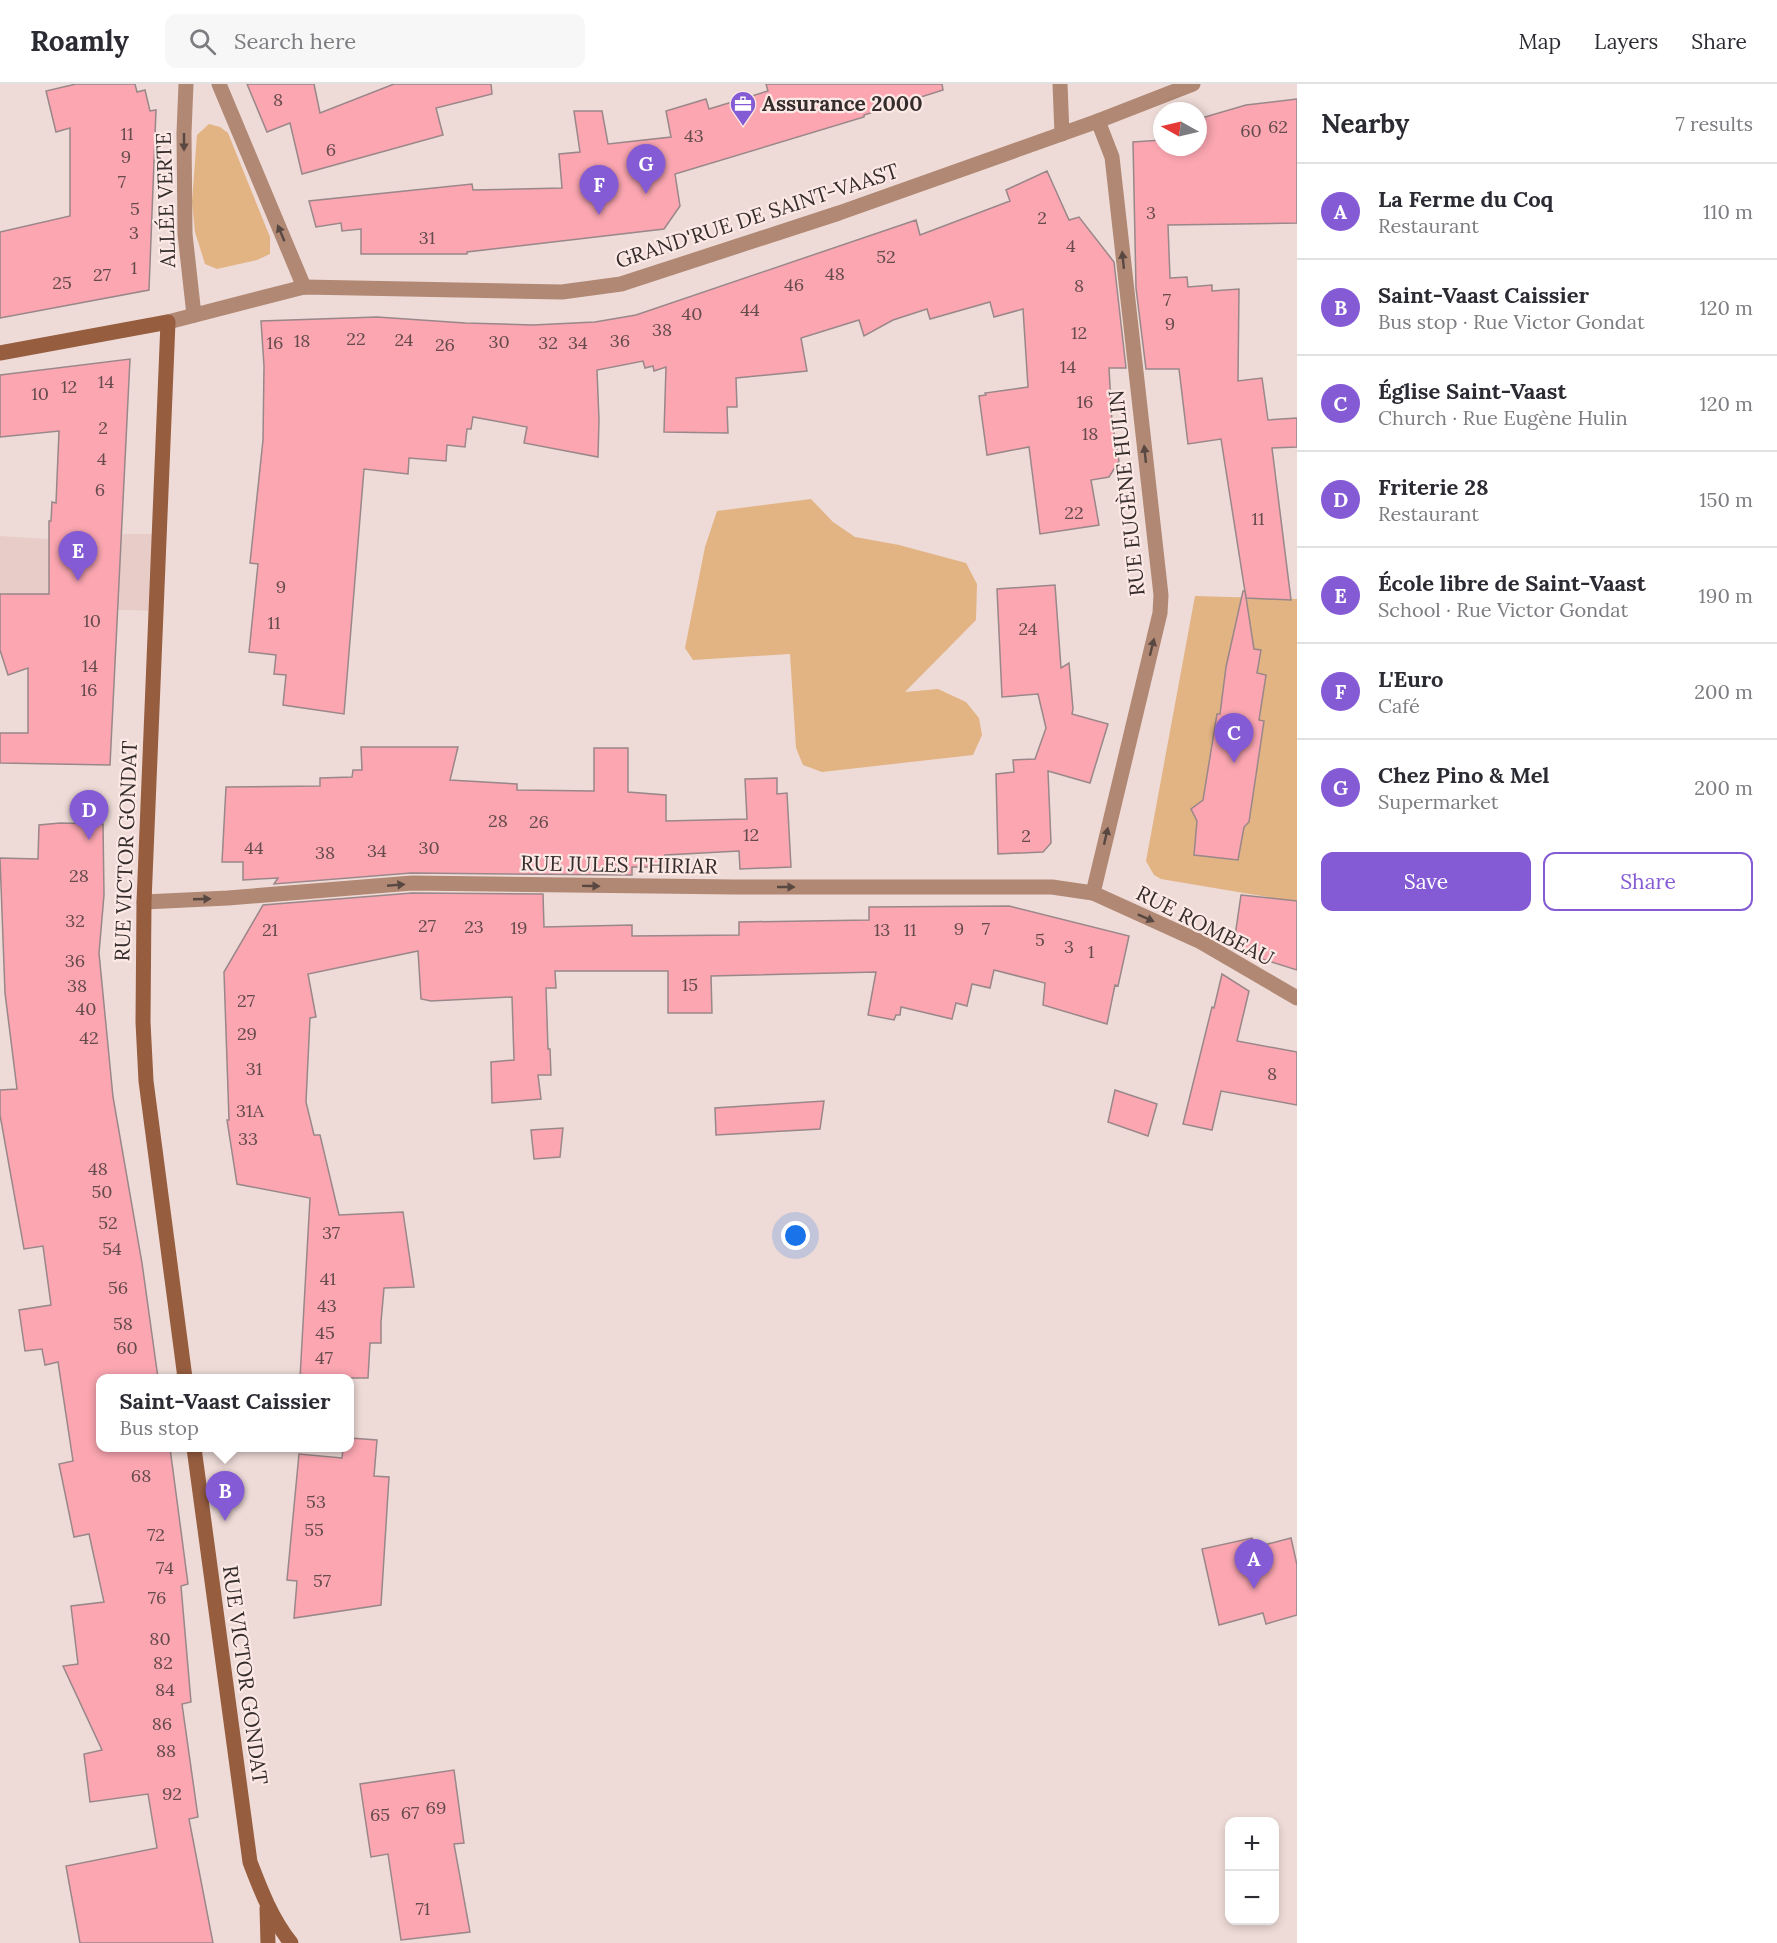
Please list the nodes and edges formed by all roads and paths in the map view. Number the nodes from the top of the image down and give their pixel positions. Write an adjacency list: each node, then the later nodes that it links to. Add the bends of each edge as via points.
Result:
1 (186, 84): 8 (street, ALLÉE VERTE, one-way to 8, via 184,223)
2 (219, 84): 7 (street, one-way to 2)
3 (1060, 84): 6 (street)
4 (1193, 84): 5 (street, GRAND'RUE DE SAINT-VAAST)
5 (1098, 121): 6 (street, GRAND'RUE DE SAINT-VAAST); 11 (street, RUE EUGÈNE HULIN, one-way to 5, via 1160,613 1161,595 1112,157)
6 (1062, 134): 7 (street, GRAND'RUE DE SAINT-VAAST, via 621,284 562,292)
7 (304, 287): 8 (street, GRAND'RUE DE SAINT-VAAST)
8 (194, 315): 9 (street, GRAND'RUE DE SAINT-VAAST)
9 (168, 322): 10 (street, GRAND'RUE DE SAINT-VAAST); 12 (street, RUE VICTOR GONDAT)
10 (0, 353)
11 (1093, 893): 12 (street, RUE JULES THIRIAR, one-way to 11, via 412,884 1029,886); 13 (street, RUE ROMBEAU, one-way to 13, via 1201,942)
12 (144, 902): 14 (street, RUE VICTOR GONDAT, via 146,1081)
13 (1297, 998)
14 (184, 1374)
15 (195, 1452): 16 (street, RUE VICTOR GONDAT, via 250,1862)
16 (267, 1905): 17 (street, RUE VICTOR GONDAT); 18 (street, RUE VICTOR GONDAT)
17 (268, 1943)
18 (291, 1943)

